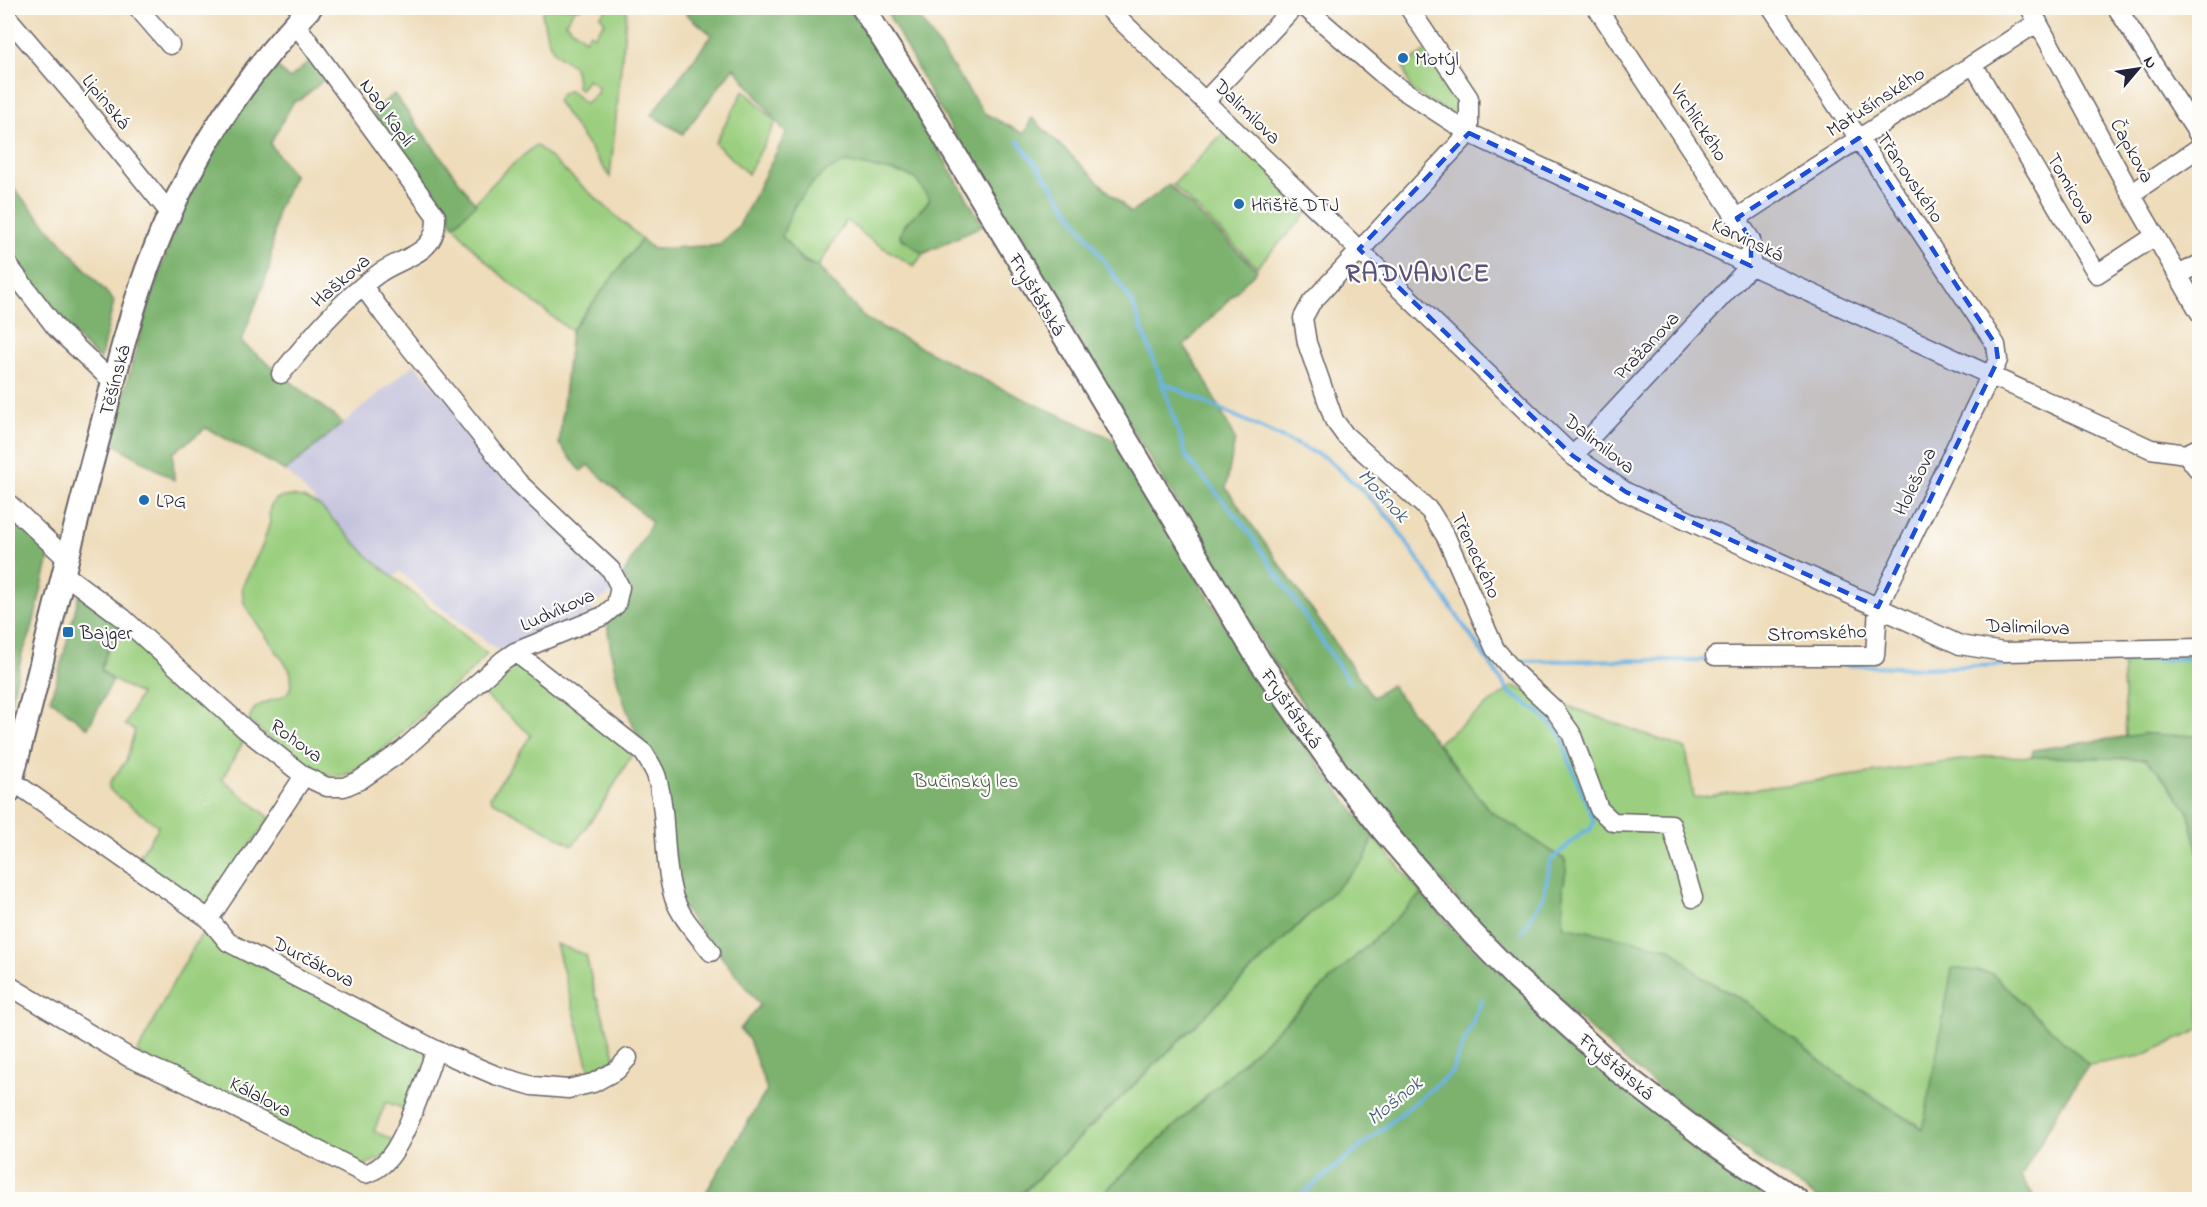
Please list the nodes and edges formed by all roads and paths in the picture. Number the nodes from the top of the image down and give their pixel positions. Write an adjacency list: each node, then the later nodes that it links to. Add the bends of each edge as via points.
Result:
1 (138, 8): 14 (street)
2 (863, 8): 16 (main road, Fryštátská)
3 (875, 8): 16 (main road, Fryštátská)
4 (1293, 8): 17 (street)
5 (1306, 8): 18 (street, Karvinská, via 1395,85)
6 (1409, 8): 18 (street, via 1469,98)
7 (1597, 8): 24 (street, Vrchlického)
8 (1772, 8): 20 (street, Třanovského)
9 (2118, 8): 19 (street)
10 (1116, 10): 17 (street, Dalimilova)
11 (302, 15): 23 (main road, Těšínská, via 213,131); 25 (street, Nad Kaplí, via 436,216)
12 (2034, 15): 15 (street, Matušínského); 22 (street, Čapkova)
13 (8, 18): 23 (street, Lipinská)
14 (170, 45)
15 (1973, 64): 20 (street, Matušínského); 26 (street, Tomicova, via 2097,274)
16 (923, 101): 54 (main road, Fryštátská, via 1259,660 1383,830 1517,979 1620,1072 1710,1141)
17 (1205, 101): 27 (street, Dalimilova)
18 (1469, 133): 27 (street, Třeneckého); 30 (street, Karvinská)
19 (2199, 137)
20 (1859, 138): 24 (street, Matušínského); 35 (street, Třanovského, via 1996,345 1998,360)
21 (2199, 147): 22 (street)
22 (2131, 194): 26 (street, Čapkova)
23 (170, 213): 36 (main road, Těšínská, via 140,289)
24 (1737, 218): 30 (street, Vrchlického, via 1751,240)
25 (436, 230): 32 (street, Haškova, via 426,247)
26 (2155, 236): 31 (street, Čapkova)
27 (1359, 249): 38 (street, Dalimilova); 48 (street, Třeneckého, via 1311,303 1303,318 1307,343 1334,420 1345,435 1430,511 1446,537 1495,649 1554,709 1571,733 1599,809 1613,822 1671,824)
28 (2199, 264): 31 (street)
29 (8, 265): 36 (street, via 57,329)
30 (1751, 266): 35 (street, Karvinská); 38 (street, Pražanova)
31 (2178, 275): 33 (street, Čapkova)
32 (363, 286): 34 (street, Haškova, via 309,339); 44 (street, Ludvíkova, via 518,482 611,570 620,587 616,605 603,616)
33 (2199, 313)
34 (281, 374)
35 (1991, 374): 37 (street, Karvinská, via 2151,448); 42 (street, Holešova)
36 (113, 382): 41 (main road, Těšínská)
37 (2193, 450): 39 (street)
38 (1573, 456): 42 (street, Dalimilova, via 1626,492)
39 (2199, 472)
40 (8, 503): 41 (street, Rohova)
41 (65, 566): 46 (street, Rohova); 47 (main road, Těšínská)
42 (1878, 607): 43 (street, Dalimilova, via 1960,645 2004,652); 45 (street, Stromského, via 1875,656)
43 (2199, 648)
44 (515, 652): 46 (street, Rohova, via 402,751 360,780 344,787 327,788); 50 (street, Ludvíkova, via 644,753 656,775 661,797 675,899)
45 (1715, 656)
46 (303, 777): 49 (street)
47 (9, 787): 49 (street, Durčákova)
48 (1693, 898)
49 (210, 919): 52 (street, Durčákova, via 228,942)
50 (711, 952)
51 (8, 985): 52 (street, Kálalova, via 130,1058 365,1174 377,1170 399,1143)
52 (436, 1050): 53 (street, Durčákova, via 532,1086 568,1089 593,1083 617,1070)
53 (628, 1058)
54 (1797, 1200)

